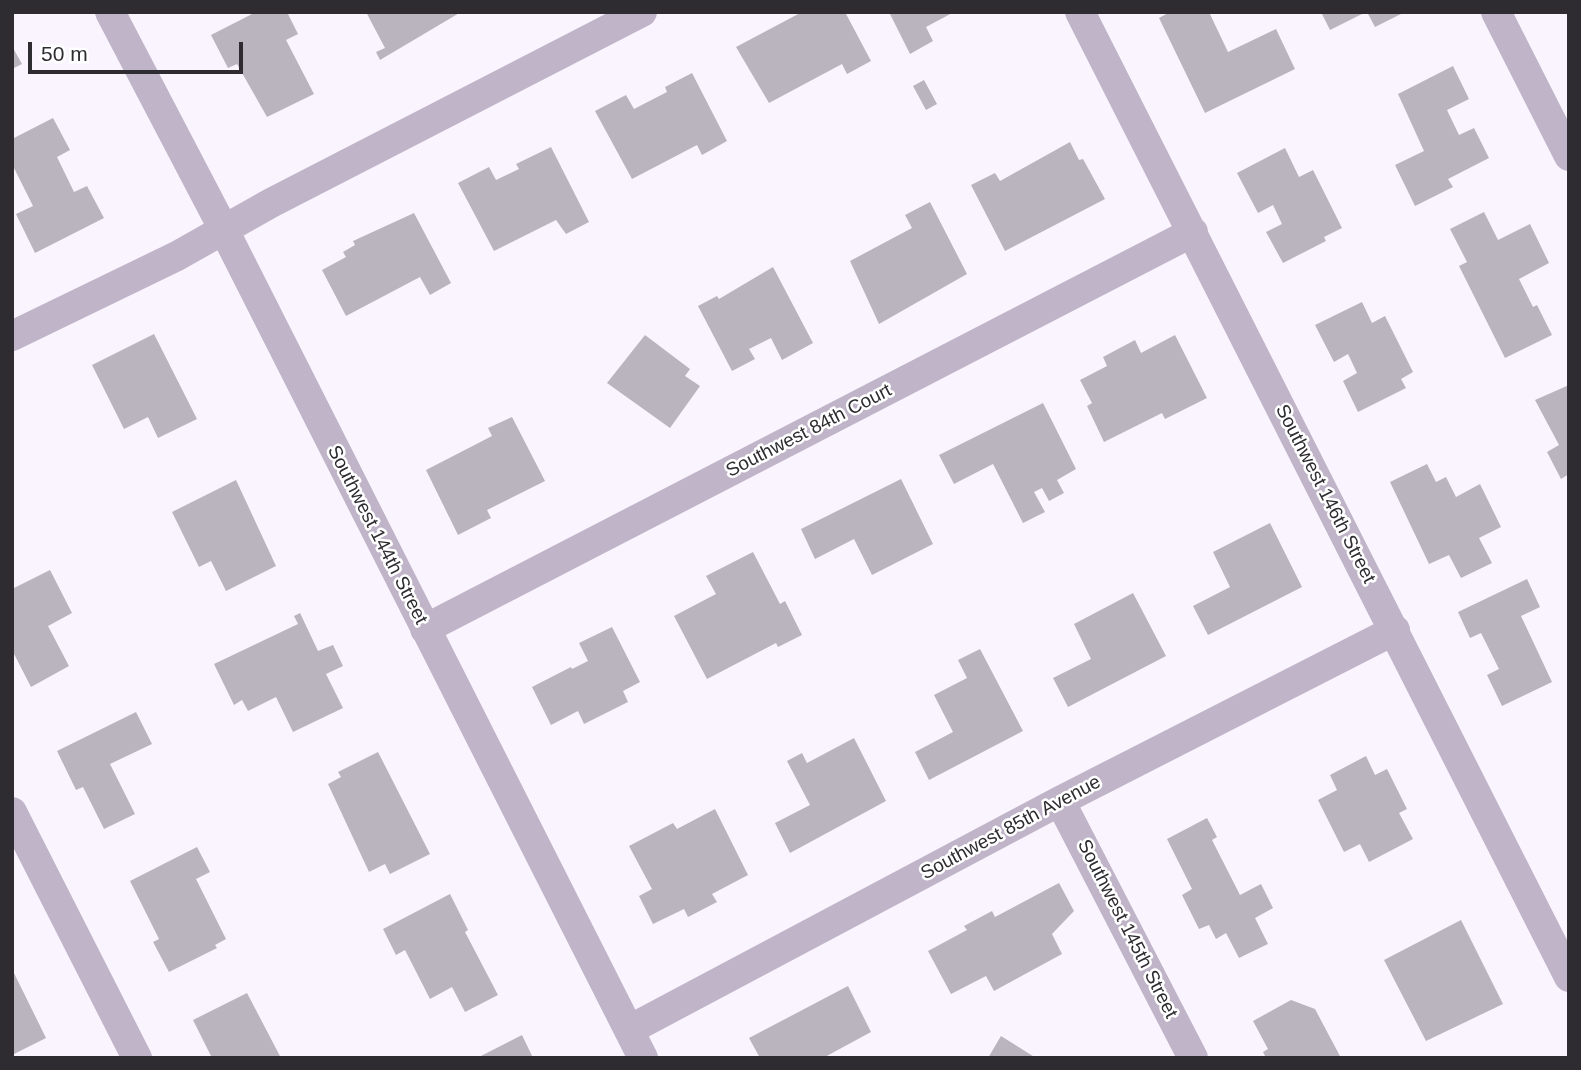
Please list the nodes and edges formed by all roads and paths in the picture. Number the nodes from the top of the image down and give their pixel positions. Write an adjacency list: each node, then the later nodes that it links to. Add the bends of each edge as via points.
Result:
1 (110, 12): 6 (street, Southwest 144th Street)
2 (642, 12): 6 (street)
3 (1080, 12): 7 (street, Southwest 146th Street)
4 (1496, 12): 5 (street)
5 (1569, 156)
6 (224, 230): 8 (street); 9 (street, Southwest 144th Street)
7 (1193, 232): 9 (street, Southwest 84th Court); 10 (street, Southwest 146th Street)
8 (12, 336)
9 (425, 629): 14 (street, Southwest 144th Street)
10 (1395, 630): 11 (street, Southwest 85th Avenue); 13 (street, Southwest 146th Street)
11 (1060, 801): 14 (street, Southwest 85th Avenue); 17 (street, Southwest 145th Street)
12 (12, 812): 15 (street)
13 (1569, 976)
14 (629, 1030): 16 (street, Southwest 144th Street)
15 (137, 1058)
16 (643, 1058)
17 (1193, 1058)

